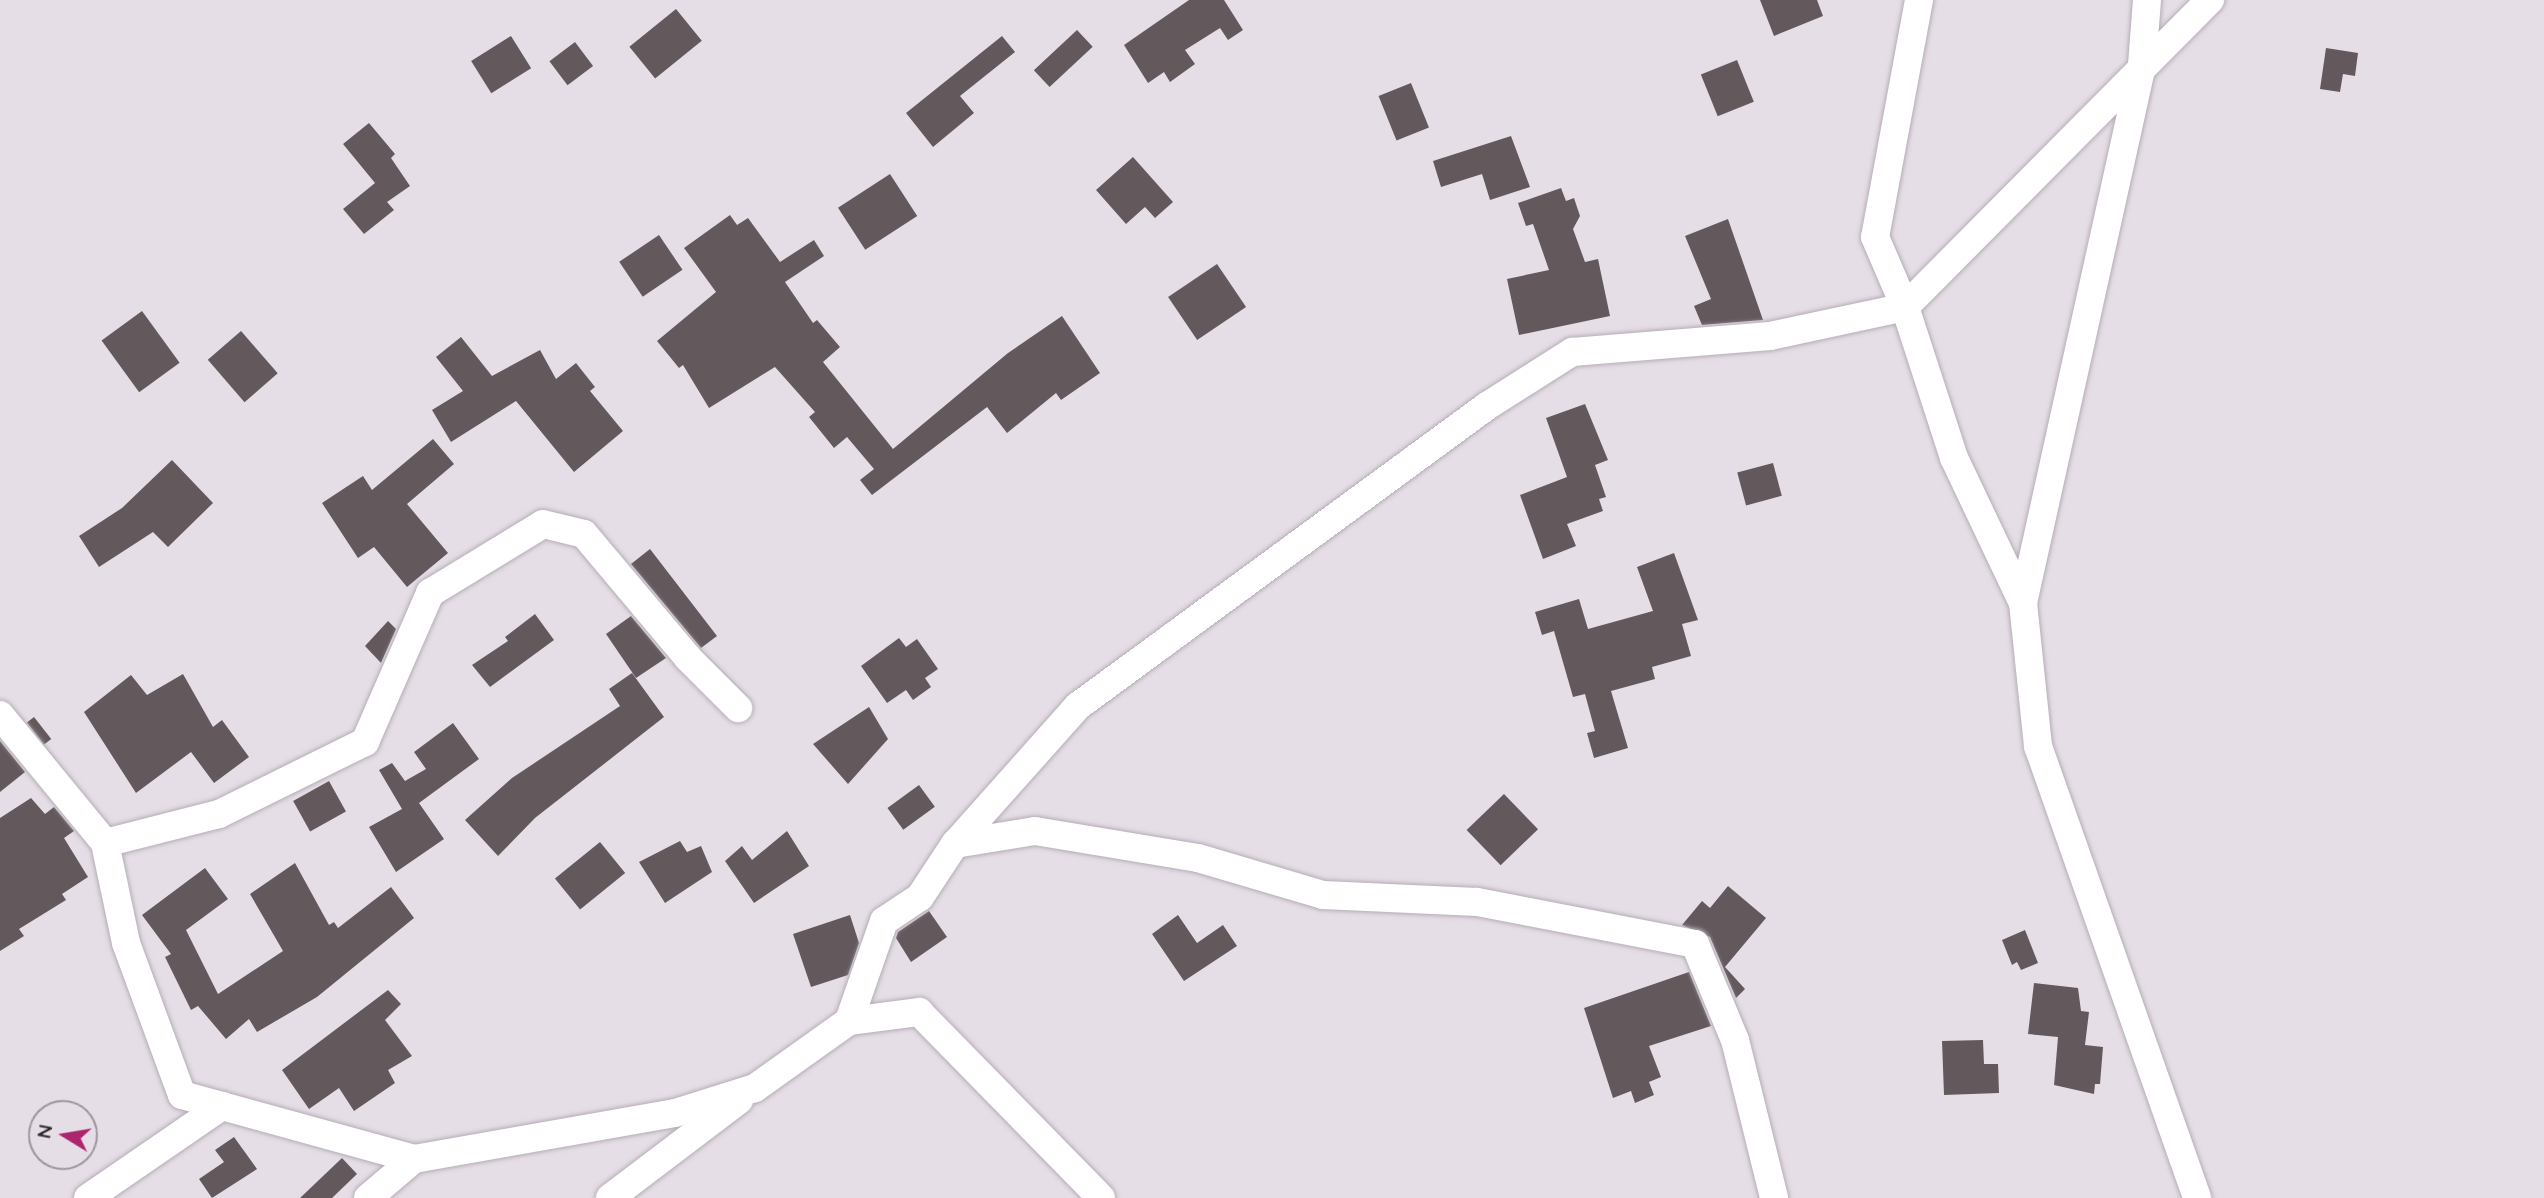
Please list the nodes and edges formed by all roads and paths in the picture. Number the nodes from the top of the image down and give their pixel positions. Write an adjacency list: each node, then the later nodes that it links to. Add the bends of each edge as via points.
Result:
1 (1919, 0): 5 (street, via 1875,237)
2 (2147, 0): 4 (street)
3 (2210, 0): 4 (street)
4 (2142, 65): 5 (street); 6 (street)
5 (1905, 307): 6 (street, via 1954,458); 10 (street, via 1770,336 1572,352 1487,406 1079,706)
6 (2023, 603): 20 (street, via 2038,746)
7 (738, 708): 9 (street, via 688,658 584,534 543,524 430,593 365,742 219,814)
8 (0, 715): 9 (street)
9 (105, 843): 13 (street, via 126,943 182,1095)
10 (955, 844): 11 (street, via 920,897 884,921); 19 (street, via 1035,831 1198,858 1323,895 1477,902 1695,944 1735,1040)
11 (849, 1021): 12 (street); 18 (street, via 919,1012)
12 (755, 1088): 14 (street, via 675,1113); 17 (street)
13 (222, 1106): 14 (street); 15 (street)
14 (414, 1159): 16 (street)
15 (88, 1198)
16 (368, 1198)
17 (610, 1198)
18 (1101, 1198)
19 (1774, 1198)
20 (2197, 1198)

